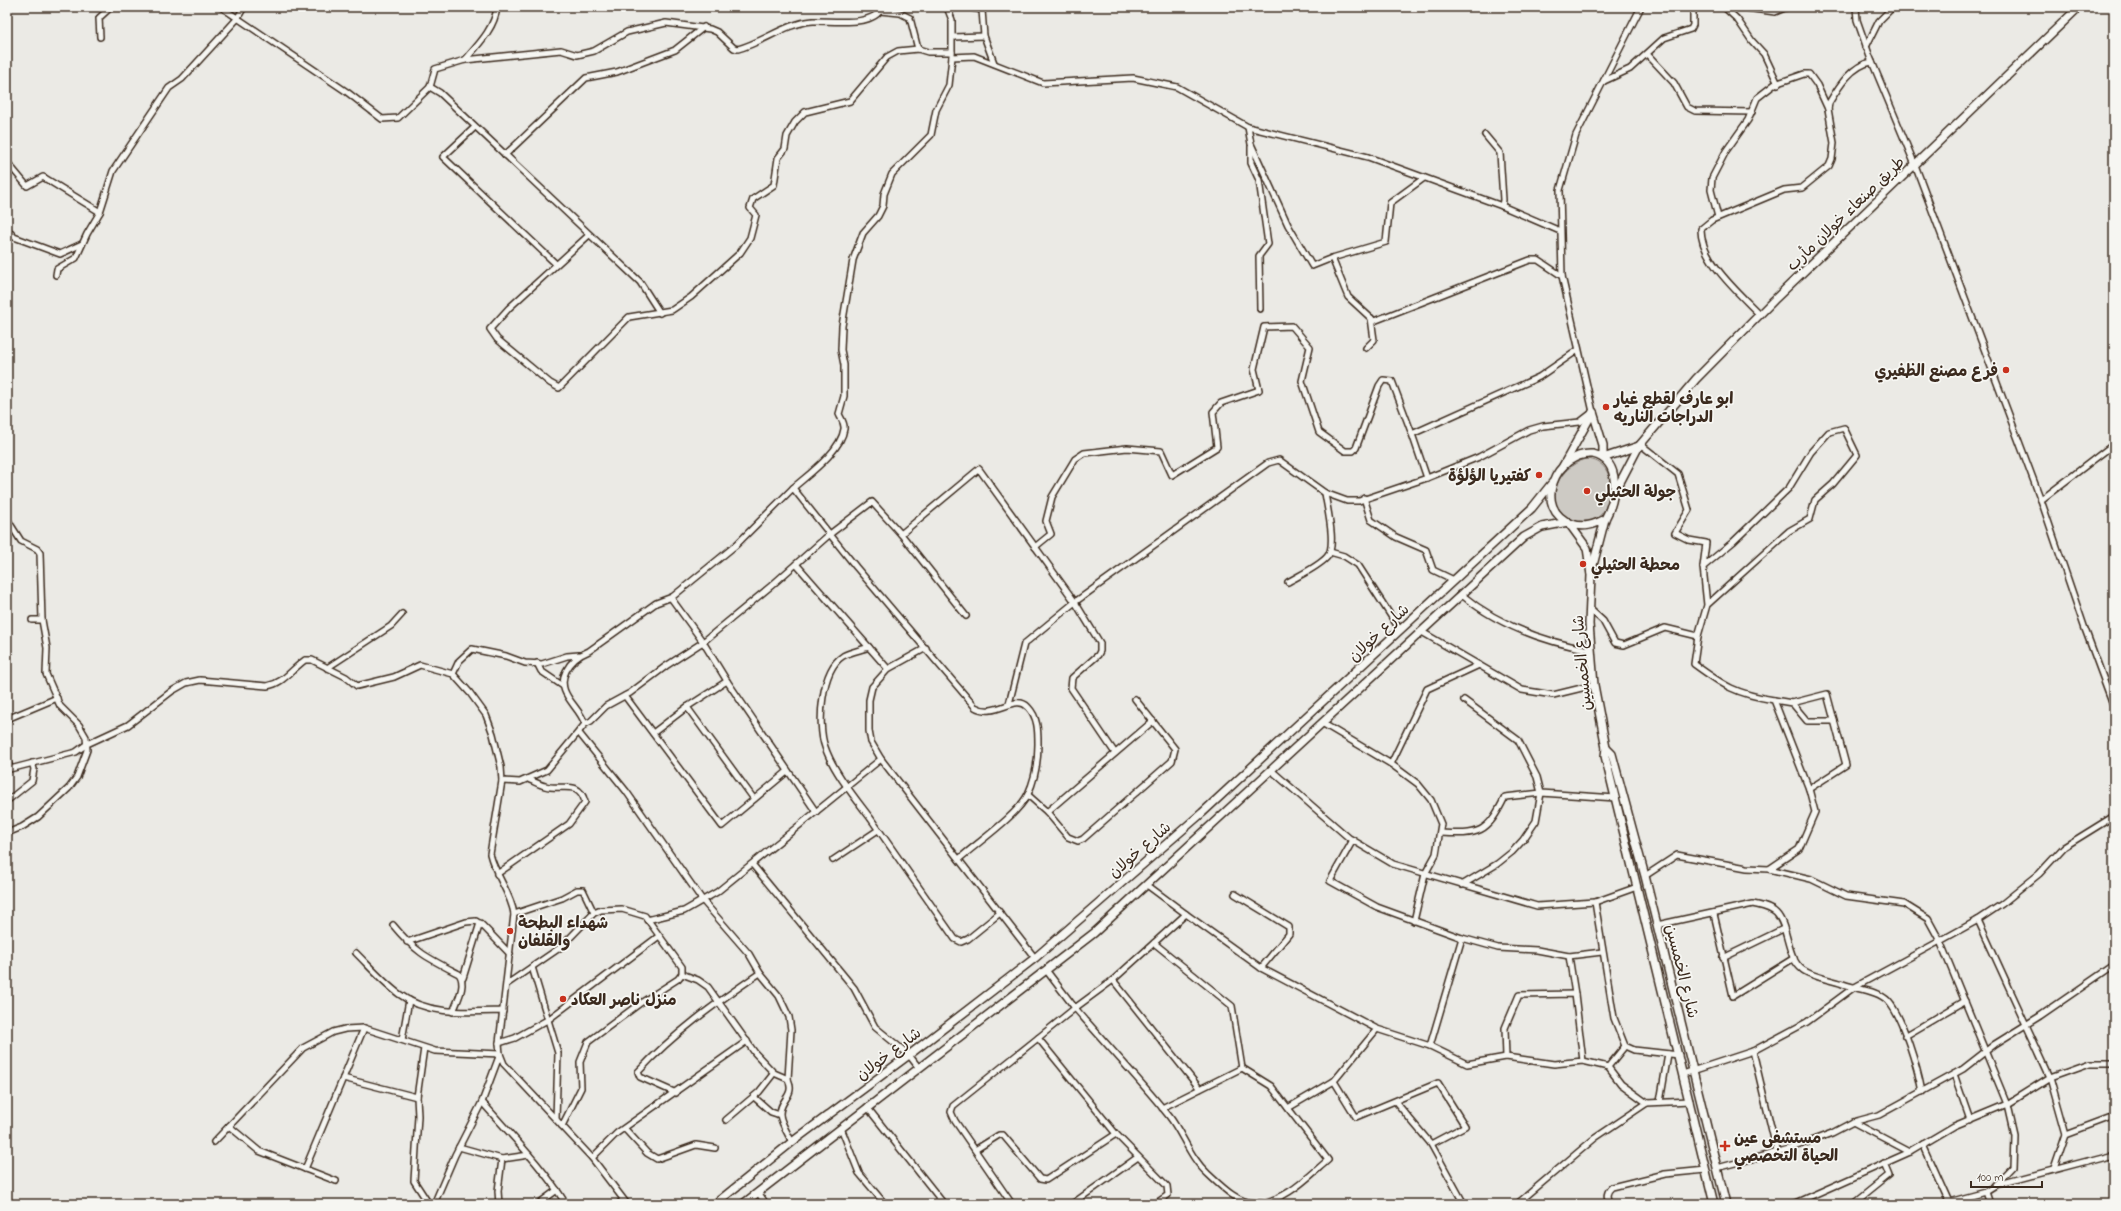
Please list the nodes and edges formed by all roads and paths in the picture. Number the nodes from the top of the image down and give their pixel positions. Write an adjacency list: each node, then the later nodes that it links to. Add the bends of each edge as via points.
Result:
1 (111, 7): 22 (street, via 99,18)
2 (221, 7): 19 (street)
3 (244, 7): 19 (street)
4 (497, 7): 28 (street, via 496,16 485,36)
5 (966, 7): 15 (street); 16 (street)
6 (1641, 7): 31 (street)
7 (1693, 7): 27 (street, via 1693,25 1690,29 1664,38)
8 (1724, 7): 32 (street, via 1737,19 1764,54)
9 (1739, 7): 18 (street)
10 (1771, 7): 18 (street)
11 (1787, 7): 18 (street)
12 (1856, 7): 24 (street, via 1857,20)
13 (1893, 7): 24 (street, via 1879,21)
14 (2079, 7): 42 (main road, طريق صنعاء خولان مأرب)
15 (947, 8): 23 (street, via 952,20)
16 (984, 8): 21 (street)
17 (881, 9): 20 (street, via 870,17 852,22 802,22 738,49 717,32); 25 (street, via 910,18)
18 (1774, 12)
19 (237, 19): 33 (street, via 347,92 382,119 398,118); 45 (street, via 164,95 113,171)
20 (704, 27): 28 (street, via 666,23 627,32 594,51 577,55 561,50); 40 (street, via 675,50 617,72 586,78)
21 (984, 36): 23 (street); 30 (street)
22 (100, 37)
23 (953, 37): 26 (street)
24 (1866, 47): 29 (street)
25 (918, 49): 26 (street); 56 (street, via 898,51 887,57 850,101 805,112 795,122 787,136 785,149 778,158 774,185 753,199 750,208 756,216 750,238 740,253 691,297 672,310)
26 (952, 54): 30 (street, via 974,56); 69 (street, via 949,85 936,110 931,135 892,174 884,194 883,206 863,233 853,260 842,326 844,396 839,414 844,421 842,436 828,456)
27 (1647, 54): 31 (street, via 1630,69); 35 (street, via 1674,83 1687,107 1695,111)
28 (465, 60): 33 (street, via 435,69)
29 (1872, 62): 34 (street, via 1854,70 1833,97); 42 (street)
30 (994, 63): 37 (street, via 1043,83 1133,78 1177,86)
31 (1604, 81): 48 (street, via 1576,135 1567,163 1560,190)
32 (1778, 84): 34 (street, via 1808,74 1817,85); 35 (street, via 1757,98)
33 (430, 87): 36 (street, via 440,93)
34 (1828, 109): 46 (street, via 1834,143 1829,166 1802,188 1784,190)
35 (1752, 112): 46 (street, via 1726,151 1712,178 1711,190)
36 (475, 126): 40 (street); 52 (street, via 443,157)
37 (1248, 127): 39 (street); 43 (street, via 1368,157)
38 (1485, 135): 44 (street, via 1500,153)
39 (1251, 144): 51 (street, via 1288,225 1312,266); 55 (street, via 1251,163 1259,180 1268,244 1259,256)
40 (504, 155): 49 (street)
41 (7, 162): 45 (street, via 27,186 43,177)
42 (1915, 165): 57 (main road, طريق صنعاء خولان مأرب); 73 (street)
43 (1424, 178): 44 (street); 51 (street, via 1390,203 1386,242)
44 (1502, 206): 48 (street)
45 (100, 212): 50 (street)
46 (1718, 217): 57 (street, via 1701,229 1704,244 1720,272)
47 (7, 229): 50 (street, via 14,237 60,254)
48 (1560, 231): 54 (street)
49 (589, 235): 52 (street); 56 (street, via 640,282)
50 (82, 244): 53 (street, via 76,258 57,269)
51 (1332, 258): 58 (street, via 1348,297)
52 (556, 264): 56 (street, via 508,308 490,329 497,339 550,384 559,388 629,317)
53 (56, 275)
54 (1562, 276): 58 (street, via 1538,260 1530,260 1374,321); 60 (street)
55 (1260, 309)
56 (660, 313)
57 (1760, 315): 64 (main road, طريق صنعاء خولان مأرب, via 1696,379)
58 (1371, 318): 59 (street, via 1374,340)
59 (1366, 348)
60 (1578, 350): 61 (street); 62 (street, via 1539,377)
61 (1593, 412): 65 (main road, via 1603,445); 66 (main road); 67 (street, via 1580,422 1529,430 1479,457)
62 (1412, 434): 67 (street); 79 (street, via 1392,381 1383,380 1356,448 1345,451 1319,432 1302,382 1310,348 1292,326 1264,327 1254,369 1259,390 1221,403 1213,412 1217,447 1172,475 1161,451 1127,448 1084,453 1075,459 1052,497 1046,521 1051,534)
63 (2114, 444): 73 (street)
64 (1639, 445): 65 (main road); 70 (main road, طريق صنعاء خولان مأرب); 82 (street, via 1678,474 1689,510 1675,533 1689,540 1706,543)
65 (1602, 458): 66 (main road, via 1594,454 1582,455); 70 (main road, via 1612,472)
66 (1562, 468): 68 (main road)
67 (1427, 478): 72 (street)
68 (1552, 483): 76 (main road, via 1552,507 1560,518); 84 (main road, شارع خولان, via 1532,508)
69 (793, 488): 77 (street); 87 (street, via 736,544)
70 (1615, 492): 75 (main road)
71 (1325, 493): 72 (street, via 1347,501); 80 (street, via 1332,540); 88 (street, via 1285,463 1278,460 1268,463)
72 (1364, 498): 84 (street, via 1371,520 1396,537 1426,550 1433,570)
73 (2041, 500): 119 (street)
74 (7, 519): 94 (street, via 21,541 40,552)
75 (1605, 519): 76 (main road, via 1585,526); 83 (main road, شارع الخمسين)
76 (1568, 522): 83 (main road, شارع الخمسين, via 1587,548); 86 (main road, شارع خولان, via 1533,531)
77 (830, 534): 78 (street, via 872,502); 81 (street); 100 (street)
78 (901, 534): 79 (street, via 979,470); 92 (street)
79 (1035, 547): 88 (street)
80 (1330, 552): 85 (street, via 1324,559); 95 (street, via 1344,556 1358,565)
81 (796, 564): 98 (street); 99 (street)
82 (1703, 567): 89 (street); 89 (street, via 1789,488 1811,452 1829,432 1844,428 1857,455 1833,484 1815,500 1810,518 1789,531)
83 (1591, 575): 90 (main road, شارع الخمسين)
84 (1454, 580): 95 (main road, شارع خولان)
85 (1288, 582)
86 (1462, 596): 96 (main road, شارع خولان); 101 (street, via 1482,612 1526,633 1559,645)
87 (672, 597): 98 (street); 102 (street, via 656,603 589,651)
88 (1075, 602): 117 (street, via 1024,644); 129 (street, via 1100,643 1100,650 1098,655 1072,678 1072,688)
89 (1707, 605): 97 (street)
90 (1590, 609): 97 (street, via 1603,621 1615,643 1624,645 1665,628); 101 (main road, شارع الخمسين)
91 (402, 614): 105 (street, via 391,626)
92 (966, 616)
93 (32, 620): 94 (street)
94 (42, 620): 112 (street, via 48,648 46,674)
95 (1400, 630): 147 (main road, شارع خولان)
96 (1422, 632): 104 (street); 123 (main road, شارع خولان)
97 (1698, 636): 115 (street, via 1694,664 1724,686 1748,696)
98 (703, 642): 108 (street); 111 (street)
99 (869, 647): 106 (street); 138 (street, via 844,656 835,664 824,694 822,736 826,749)
100 (926, 648): 106 (street); 117 (street, via 975,707 990,712)
101 (1591, 650): 110 (main road, شارع الخمسين)
102 (579, 655): 103 (street); 109 (street, via 566,672)
103 (537, 663): 107 (street, via 520,663 506,656 472,649 459,661); 109 (street, via 541,671)
104 (1479, 665): 110 (street, via 1522,690 1553,695); 133 (street, via 1427,688)
105 (327, 668): 107 (street, via 346,677 357,686 394,677 420,665); 127 (street, via 312,660 305,660 284,680 267,686 200,680 186,683 128,726)
106 (888, 669): 131 (street, via 872,687 869,700 871,742)
107 (454, 674): 137 (street, via 486,715 493,734)
108 (727, 681): 118 (street); 135 (street)
109 (563, 686): 124 (street, via 573,706 582,714)
110 (1594, 686): 128 (main road, شارع الخمسين)
111 (625, 696): 124 (street, via 606,706); 126 (street)
112 (57, 698): 120 (street); 127 (street, via 60,706 79,725)
113 (1135, 699): 121 (street)
114 (1464, 700): 140 (street, via 1518,740 1537,777)
115 (1774, 700): 116 (street); 139 (street)
116 (1792, 703): 122 (street, via 1807,721); 122 (street, via 1827,694)
117 (1009, 704): 141 (street, via 1020,702 1028,706 1038,726 1038,760)
118 (687, 707): 126 (street); 143 (street)
119 (2114, 707)
120 (7, 719)
121 (1152, 721): 129 (street); 146 (street, via 1175,749 1172,762 1078,841 1068,837)
122 (1834, 721): 139 (street, via 1846,765)
123 (1322, 723): 133 (street); 134 (main road, شارع خولان)
124 (585, 724): 125 (street)
125 (579, 733): 136 (street, via 548,770); 165 (street, via 626,791)
126 (653, 733): 143 (street, via 722,826)
127 (87, 744): 132 (street, via 64,757); 151 (street, via 77,777 70,788 38,817)
128 (1606, 748): 142 (main road, شارع الخمسين, via 1605,756); 160 (main road, شارع الخمسين, via 1612,754)
129 (1115, 753): 146 (street)
130 (7, 759): 132 (street, via 10,769)
131 (881, 759): 138 (street); 154 (street)
132 (32, 763): 144 (street, via 32,781)
133 (1391, 764): 152 (street, via 1418,784 1431,800 1441,824)
134 (1271, 770): 149 (main road, شارع خولان); 153 (street)
135 (788, 771): 143 (street); 145 (street)
136 (530, 780): 137 (street); 158 (street, via 546,787 578,789 586,802 569,824)
137 (502, 781): 158 (street, via 490,854)
138 (847, 786): 145 (street); 150 (street)
139 (1809, 789): 157 (street, via 1815,812 1799,849)
140 (1541, 793): 142 (street); 152 (street, via 1505,797 1486,828 1469,834); 162 (street, via 1536,821 1519,844 1497,864)
141 (1028, 795): 146 (street); 154 (street, via 1007,819)
142 (1616, 798): 163 (main road, شارع الخمسين)
143 (754, 800)
144 (7, 801)
145 (816, 812): 156 (street)
146 (1047, 812)
147 (1202, 813): 149 (main road); 188 (main road, شارع خولان)
148 (2114, 816): 173 (street, via 2064,847 2039,874)
149 (1209, 826): 161 (main road, شارع خولان)
150 (878, 830): 155 (street); 168 (street, via 955,939 961,942 968,939)
151 (7, 833)
152 (1440, 833): 159 (street, via 1436,854)
153 (1353, 840): 159 (street, via 1393,864); 174 (street, via 1330,881 1377,907)
154 (959, 858): 168 (street)
155 (834, 860)
156 (752, 864): 165 (street); 225 (street, via 854,988 875,1027)
157 (1769, 869): 160 (street, via 1748,868 1677,855); 181 (street, via 1812,879 1846,896 1904,904 1928,919)
158 (497, 874): 169 (street, via 512,904)
159 (1425, 874): 162 (street); 174 (street)
160 (1645, 876): 177 (main road, شارع الخمسين)
161 (1147, 885): 170 (street); 194 (main road, شارع خولان, via 1094,933)
162 (1462, 885): 166 (street, via 1537,906)
163 (1637, 887): 166 (street); 224 (main road, شارع الخمسين)
164 (1235, 894): 193 (street, via 1289,927 1289,934)
165 (703, 901): 172 (street, via 684,911); 195 (street, via 749,954)
166 (1595, 902): 184 (street)
167 (594, 913): 169 (street, via 587,895 583,890 577,890 562,898); 172 (street, via 601,910 622,910 644,916); 192 (street, via 561,947)
168 (1000, 913): 188 (street)
169 (514, 914): 186 (street)
170 (1186, 914): 183 (street); 193 (street)
171 (1714, 914): 177 (street); 178 (street, via 1753,904 1765,906 1776,913); 189 (street)
172 (647, 920): 179 (street)
173 (1978, 920): 181 (street); 209 (street)
174 (1414, 921): 180 (street)
175 (480, 923): 182 (street, via 466,922); 186 (street); 197 (street)
176 (394, 925): 182 (street)
177 (1657, 925): 232 (main road, شارع الخمسين)
178 (1783, 929): 189 (street); 190 (street)
179 (659, 936): 196 (street, via 682,967); 208 (street)
180 (1462, 938): 187 (street, via 1498,948 1537,950); 217 (street)
181 (1940, 941): 200 (street); 204 (street)
182 (407, 942): 197 (street, via 421,954)
183 (1154, 943): 198 (street); 231 (street, via 1232,1006)
184 (1602, 952): 187 (street); 218 (street, via 1614,1018)
185 (356, 953): 202 (street, via 385,982)
186 (510, 954): 199 (street)
187 (1569, 956): 201 (street)
188 (1034, 958): 225 (main road, شارع خولان)
189 (1723, 958): 190 (street, via 1733,996)
190 (1794, 958): 200 (street, via 1802,970)
191 (2114, 965): 209 (street)
192 (532, 967): 199 (street); 208 (street)
193 (1261, 968): 211 (street)
194 (1046, 970): 205 (street); 230 (main road, شارع خولان)
195 (760, 973): 203 (street); 237 (street, via 779,996 789,1017 791,1030)
196 (682, 974): 203 (street, via 708,987); 261 (street, via 588,1042 580,1062 581,1088)
197 (463, 978): 207 (street)
198 (1112, 980): 205 (street); 240 (street)
199 (507, 984): 206 (street)
200 (1853, 988): 212 (street, via 1874,993 1888,1000); 220 (street, via 1807,1022)
201 (1575, 994): 226 (street, via 1519,995 1505,1028); 227 (street)
202 (409, 1000): 207 (street, via 419,1005); 214 (street)
203 (718, 1001): 215 (street); 242 (street, via 667,1042 638,1072 640,1077)
204 (1964, 1001): 212 (street); 221 (street)
205 (1075, 1008): 213 (street); 252 (street)
206 (503, 1011): 207 (street); 216 (street)
207 (453, 1012)
208 (549, 1019): 216 (street, via 515,1038); 256 (street, via 558,1052)
209 (2027, 1024): 221 (street); 238 (street)
210 (364, 1028): 214 (street); 236 (street); 260 (street, via 345,1028 303,1048)
211 (1377, 1029): 217 (street); 239 (street)
212 (1905, 1036): 241 (street, via 1917,1064)
213 (1038, 1038): 264 (street); 272 (street, via 953,1106 955,1121)
214 (402, 1040): 219 (street)
215 (747, 1041): 233 (street); 242 (street)
216 (499, 1043): 222 (street)
217 (1430, 1046): 226 (street, via 1467,1064)
218 (1625, 1046): 223 (street, via 1634,1050); 229 (street)
219 (424, 1048): 222 (street, via 435,1051); 243 (street)
220 (1753, 1051): 232 (street); 273 (street)
221 (1985, 1051): 235 (street); 250 (street)
222 (500, 1054): 247 (street); 256 (street, via 504,1064)
223 (1668, 1054): 224 (street); 248 (street)
224 (1679, 1055): 234 (main road, شارع الخمسين)
225 (909, 1056): 230 (street); 267 (main road, شارع خولان)
226 (1506, 1057): 227 (street, via 1554,1064)
227 (1583, 1061): 229 (street)
228 (2114, 1063): 238 (street, via 2089,1063)
229 (1608, 1067): 249 (street, via 1621,1084)
230 (919, 1068): 251 (main road, شارع خولان)
231 (1242, 1068): 240 (street); 253 (street, via 1271,1086)
232 (1694, 1071): 234 (street); 281 (main road, شارع الخمسين)
233 (774, 1073): 237 (street); 244 (street)
234 (1683, 1074): 246 (main road, شارع الخمسين)
235 (1954, 1074): 241 (street); 258 (street)
236 (343, 1078): 243 (street); 282 (street)
237 (788, 1078): 254 (street, via 790,1092)
238 (2050, 1078): 250 (street); 265 (street)
239 (1334, 1081): 245 (street, via 1356,1118); 253 (street)
240 (1200, 1089): 252 (street)
241 (1922, 1092): 259 (street, via 1879,1115)
242 (676, 1093): 263 (street)
243 (417, 1097): 292 (street, via 414,1181)
244 (754, 1097): 254 (street, via 771,1112); 257 (street)
245 (1395, 1101): 268 (street); 268 (street, via 1438,1083 1464,1126)
246 (1690, 1101): 248 (street); 284 (main road, شارع الخمسين)
247 (482, 1102): 270 (street); 276 (street)
248 (1660, 1102): 249 (street)
249 (1647, 1103): 307 (street, via 1595,1138)
250 (2007, 1104): 258 (street); 286 (street, via 2014,1135 2013,1167)
251 (867, 1107): 262 (main road, شارع خولان); 302 (street)
252 (1162, 1108): 253 (street, via 1206,1173 1234,1196 1254,1204 1267,1202 1283,1194 1328,1160)
253 (1288, 1108)
254 (780, 1115): 267 (street)
255 (2114, 1116): 265 (street)
256 (556, 1119): 261 (street)
257 (726, 1120)
258 (1970, 1120): 269 (street)
259 (1853, 1122): 273 (street, via 1832,1133); 274 (street)
260 (229, 1126): 266 (street); 282 (street, via 259,1151)
261 (562, 1126): 278 (street)
262 (840, 1128): 288 (main road, شارع خولان); 301 (street, via 860,1172)
263 (625, 1129): 271 (street, via 647,1153 657,1159 696,1144); 278 (street, via 614,1136)
264 (1116, 1134): 272 (street, via 1046,1180 1040,1180 1003,1136 999,1135); 277 (street)
265 (2066, 1134): 283 (street)
266 (214, 1142)
267 (792, 1142): 298 (main road, شارع خولان)
268 (1431, 1144): 306 (street)
269 (1923, 1144): 274 (street); 291 (street)
270 (459, 1147): 279 (street); 293 (street)
271 (715, 1148)
272 (975, 1150): 303 (street)
273 (1777, 1152): 281 (street)
274 (1910, 1152): 280 (street)
275 (2114, 1154): 283 (street)
276 (529, 1155): 279 (street); 287 (street)
277 (1138, 1157): 304 (street); 305 (street, via 1166,1186 1168,1195)
278 (592, 1158): 290 (street)
279 (502, 1159): 294 (street)
280 (1884, 1163): 311 (street); 312 (street, via 1889,1175)
281 (1717, 1168): 310 (main road, شارع الخمسين)
282 (305, 1169): 285 (street)
283 (2054, 1169): 286 (street)
284 (1706, 1170): 308 (street, via 1665,1174 1612,1186 1606,1197); 309 (main road, شارع الخمسين)
285 (336, 1181)
286 (1995, 1186): 289 (street)
287 (558, 1190): 295 (street); 296 (street)
288 (758, 1192): 299 (main road, شارع خولان); 300 (street)
289 (1986, 1192): 291 (street); 313 (street)
290 (625, 1202): 297 (street)
291 (1949, 1203)
292 (429, 1204)
293 (434, 1204)
294 (499, 1204)
295 (538, 1204)
296 (566, 1204)
297 (618, 1204)
298 (715, 1204)
299 (743, 1204)
300 (766, 1204)
301 (885, 1204)
302 (944, 1204)
303 (1012, 1204)
304 (1072, 1204)
305 (1155, 1204)
306 (1464, 1204)
307 (1517, 1204)
308 (1609, 1204)
309 (1714, 1204)
310 (1726, 1204)
311 (1793, 1204)
312 (1853, 1204)
313 (1990, 1204)

